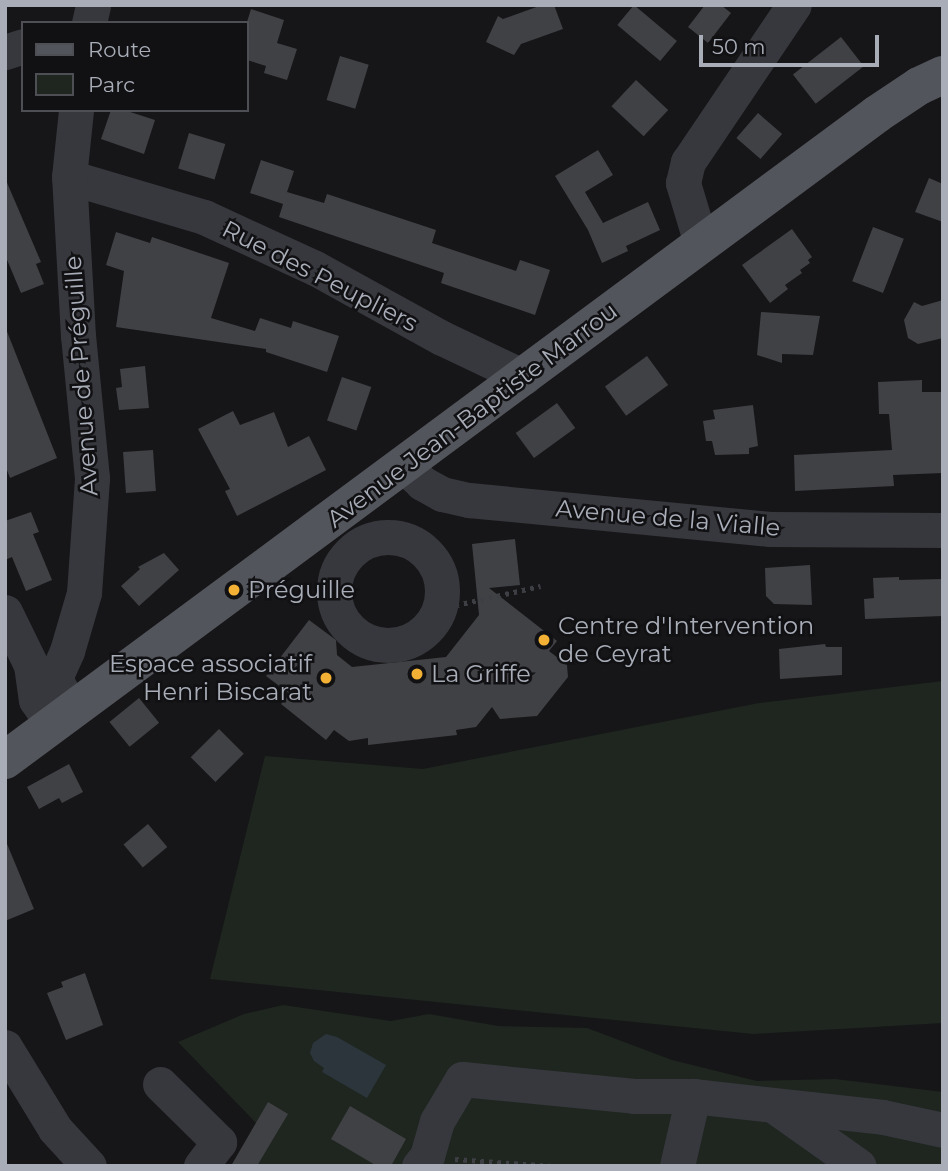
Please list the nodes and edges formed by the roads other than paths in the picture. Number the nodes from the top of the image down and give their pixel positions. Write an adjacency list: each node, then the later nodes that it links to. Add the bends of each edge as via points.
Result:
1 (794, 5): 5 (street, via 688,162 682,183)
2 (943, 75): 5 (main road, Avenue Jean-Baptiste Marrou, via 877,114)
3 (76, 112): 4 (street, Avenue de Préguille)
4 (69, 177): 6 (street, Rue des Peupliers, via 204,217 315,268); 11 (street, Avenue de Préguille, via 92,478 84,593 67,650)
5 (701, 243): 6 (main road, Avenue Jean-Baptiste Marrou)
6 (524, 377): 7 (main road, Avenue Jean-Baptiste Marrou)
7 (413, 474): 8 (street, Avenue de la Vialle, via 442,494 468,500 770,529); 9 (street); 12 (main road, Avenue Jean-Baptiste Marrou)
8 (943, 530)
9 (409, 541): 9 (street, via 426,552 438,569 439,609 421,634 408,642 383,646 359,638 337,610 335,576 352,550 368,540 384,536)
10 (5, 612): 11 (street)
11 (43, 672): 12 (street, via 64,696)
12 (61, 719): 13 (main road, Avenue Jean-Baptiste Marrou)
13 (5, 760)
14 (5, 1047): 20 (street, via 55,1129)
15 (160, 1084): 21 (street, via 219,1142)
16 (693, 1097): 17 (street); 19 (street, via 634,1096 462,1079 438,1121); 22 (street)
17 (774, 1106): 18 (street, via 883,1117); 23 (street)
18 (943, 1130)
19 (423, 1161)
20 (89, 1166)
21 (201, 1166)
22 (677, 1166)
23 (859, 1166)

